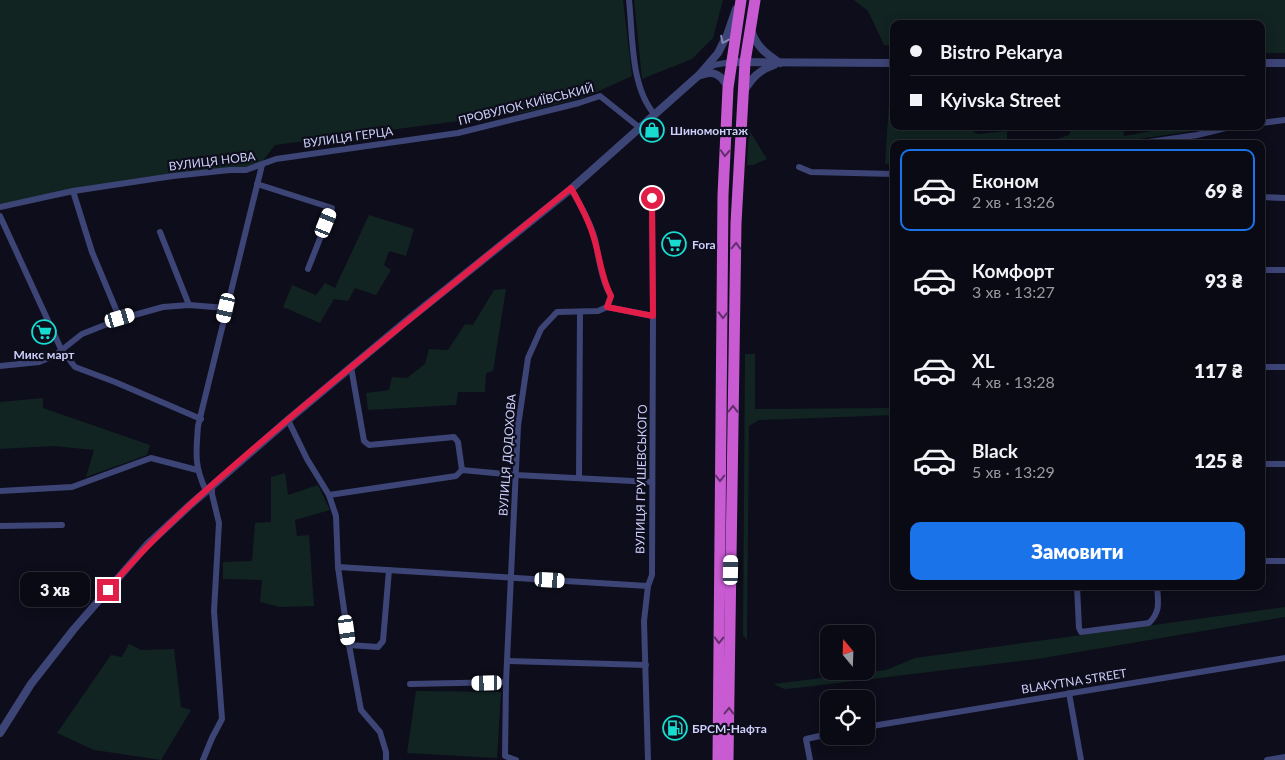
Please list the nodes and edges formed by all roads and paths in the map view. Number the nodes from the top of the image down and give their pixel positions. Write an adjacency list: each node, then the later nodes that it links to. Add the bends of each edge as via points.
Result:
1 (630, 0): 14 (street, via 636,75)
2 (740, 0): 5 (highway); 11 (street, one-way to 11, via 718,53)
3 (755, 0): 4 (highway)
4 (750, 28): 6 (highway); 7 (street, via 760,48)
5 (731, 62): 6 (street); 11 (street, via 714,65); 12 (highway)
6 (745, 62): 7 (street); 13 (highway)
7 (780, 63): 8 (street); 13 (street, via 753,77)
8 (890, 63)
9 (1265, 63): 10 (street)
10 (1285, 63)
11 (699, 75): 12 (street, via 715,73); 14 (street)
12 (728, 88): 84 (highway, one-way to 84, via 723,195)
13 (742, 92): 85 (highway, one-way to 13, via 735,277)
14 (655, 115): 17 (street)
15 (1285, 120): 16 (street)
16 (1265, 122)
17 (640, 128): 19 (street, ПРОВУЛОК КИЇВСЬКИЙ, via 600,96 458,133); 25 (street)
18 (1216, 130): 20 (street)
19 (437, 135): 21 (street, ВУЛИЦЯ ГЕРЦА, via 276,159)
20 (1163, 140)
21 (262, 164): 24 (street, ВУЛИЦЯ НОВА); 26 (street, ВУЛИЦЯ НОВА, via 246,170)
22 (799, 167): 23 (street, via 811,172)
23 (890, 174)
24 (257, 184): 33 (street, via 332,208); 38 (street, ВУЛИЦЯ НОВА)
25 (571, 188): 37 (street, via 594,236 605,286 611,296); 44 (street)
26 (73, 192): 30 (street, ВУЛИЦЯ НОВА); 41 (street, via 92,252)
27 (1265, 197): 29 (street)
28 (652, 198): 40 (street, ВУЛИЦЯ ГРУШЕВСЬКОГО)
29 (1285, 198)
30 (0, 207)
31 (0, 216): 42 (street)
32 (160, 232): 36 (street)
33 (308, 269)
34 (1265, 270): 35 (street)
35 (1285, 270)
36 (189, 305): 38 (street); 41 (street, via 163,306)
37 (607, 307): 39 (street, ВУЛИЦЯ ДОДОХОВА); 40 (street)
38 (226, 308): 47 (street, ВУЛИЦЯ НОВА)
39 (580, 312): 53 (street, ВУЛИЦЯ ДОДОХОВА, via 557,312 549,318 528,358 518,426); 54 (street)
40 (653, 316): 55 (street, ВУЛИЦЯ ГРУШЕВСЬКОГО)
41 (120, 318): 42 (street, via 82,334)
42 (61, 349): 43 (street, via 39,362); 47 (street, via 75,367)
43 (0, 366)
44 (351, 367): 48 (street); 52 (street, via 364,441 369,445 454,438 458,442)
45 (1265, 367): 46 (street)
46 (1285, 367)
47 (201, 419): 51 (street, ВУЛИЦЯ НОВА)
48 (288, 420): 56 (street); 58 (street)
49 (1265, 464): 50 (street)
50 (1285, 464)
51 (197, 470): 56 (street, ВУЛИЦЯ НОВА); 57 (street, via 151,458 72,487)
52 (462, 470): 53 (street); 58 (street, via 456,476)
53 (516, 475): 54 (street); 65 (street, ВУЛИЦЯ ДОДОХОВА)
54 (579, 478): 55 (street)
55 (652, 482): 66 (street, ВУЛИЦЯ ГРУШЕВСЬКОГО, via 652,575)
56 (209, 488): 77 (street, via 122,572 74,629); 80 (street, ВУЛИЦЯ НОВА, via 220,522 214,611 222,719)
57 (0, 491)
58 (329, 495): 63 (street, via 336,516)
59 (62, 525): 60 (street)
60 (0, 526)
61 (1265, 561): 62 (street)
62 (1285, 561)
63 (338, 567): 64 (street); 69 (street)
64 (388, 570): 65 (street); 69 (street, via 383,640 378,647)
65 (511, 578): 66 (street); 71 (street, ВУЛИЦЯ ДОДОХОВА)
66 (648, 586): 72 (street, ВУЛИЦЯ ГРУШЕВСЬКОГО, via 644,621)
67 (1077, 590): 68 (street, via 1081,632 1149,623 1158,611)
68 (1157, 590)
69 (349, 645): 81 (street, via 361,710 380,732)
70 (1285, 658): 75 (street, BLAKYTNA STREET)
71 (507, 661): 72 (street); 73 (street, ВУЛИЦЯ ДОДОХОВА)
72 (646, 665): 83 (street, ВУЛИЦЯ ГРУШЕВСЬКОГО)
73 (506, 682): 74 (street); 82 (street, ВУЛИЦЯ ДОДОХОВА, via 505,756)
74 (410, 684)
75 (1069, 693): 76 (street, BLAKYTNA STREET); 87 (street)
76 (875, 725)
77 (1, 726)
78 (820, 736): 86 (street, via 806,739)
79 (1285, 757): 88 (street)
80 (203, 760)
81 (386, 760)
82 (516, 760)
83 (648, 760)
84 (718, 760)
85 (728, 760)
86 (810, 760)
87 (1081, 760)
88 (1267, 760)

